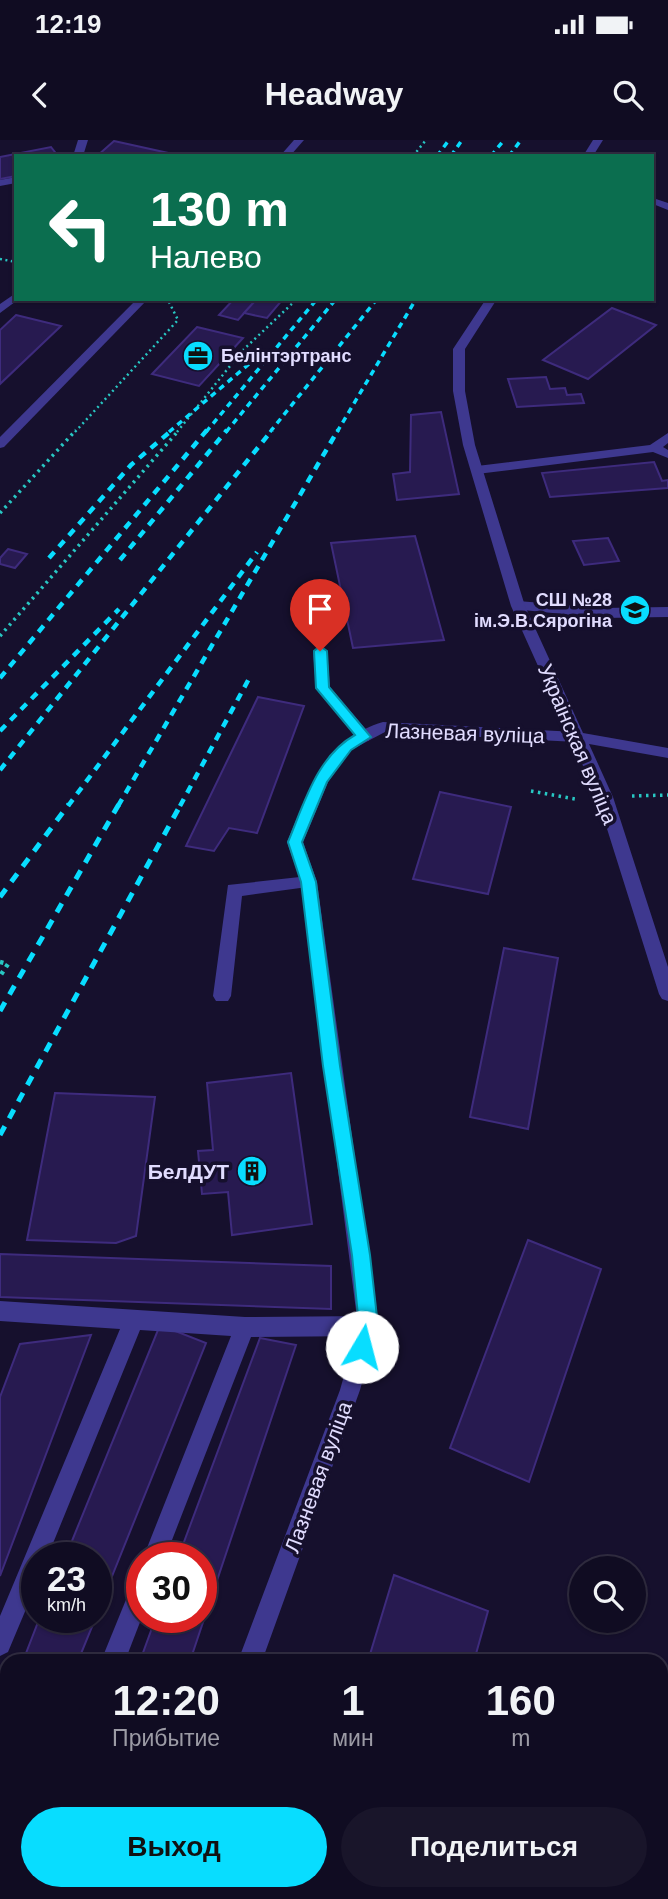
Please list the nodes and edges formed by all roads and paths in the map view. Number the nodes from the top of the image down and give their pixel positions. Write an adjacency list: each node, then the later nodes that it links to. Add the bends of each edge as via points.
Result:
1 (299, 140): 2 (street)
2 (287, 154)
3 (14, 298): 8 (street)
4 (141, 301): 10 (street)
5 (168, 301): 14 (path, via 178,320)
6 (294, 301): 17 (path, via 242,351)
7 (491, 301): 13 (street, Украінская вуліца, via 459,349 459,391)
8 (0, 310)
9 (668, 437): 11 (street)
10 (0, 444)
11 (654, 448): 12 (street); 13 (street)
12 (668, 454)
13 (477, 470): 15 (street, Украінская вуліца)
14 (0, 513)
15 (518, 606): 16 (street, via 602,613); 20 (street, Украінская вуліца)
16 (668, 612)
17 (0, 636)
18 (320, 651): 19 (street, via 323,688)
19 (364, 737): 20 (street, Лазневая вуліца, via 383,727); 26 (street, Лазневая вуліца, via 346,746 321,780 295,842)
20 (577, 737): 21 (street, Лазневая вуліца); 29 (street, Украінская вуліца, via 605,797)
21 (668, 753)
22 (531, 791): 25 (path)
23 (668, 794): 24 (path)
24 (640, 795)
25 (581, 800)
26 (309, 882): 30 (street, via 234,890); 33 (street, Лазневая вуліца)
27 (0, 962): 28 (path, via 8,964)
28 (0, 976)
29 (668, 994)
30 (222, 996)
31 (0, 1311): 32 (street)
32 (135, 1318): 34 (street); 37 (street)
33 (368, 1326): 34 (street); 39 (street, Лазневая вуліца)
34 (245, 1327): 35 (street)
35 (160, 1542)
36 (126, 1628): 38 (street)
37 (0, 1644)
38 (116, 1654)
39 (253, 1654)

